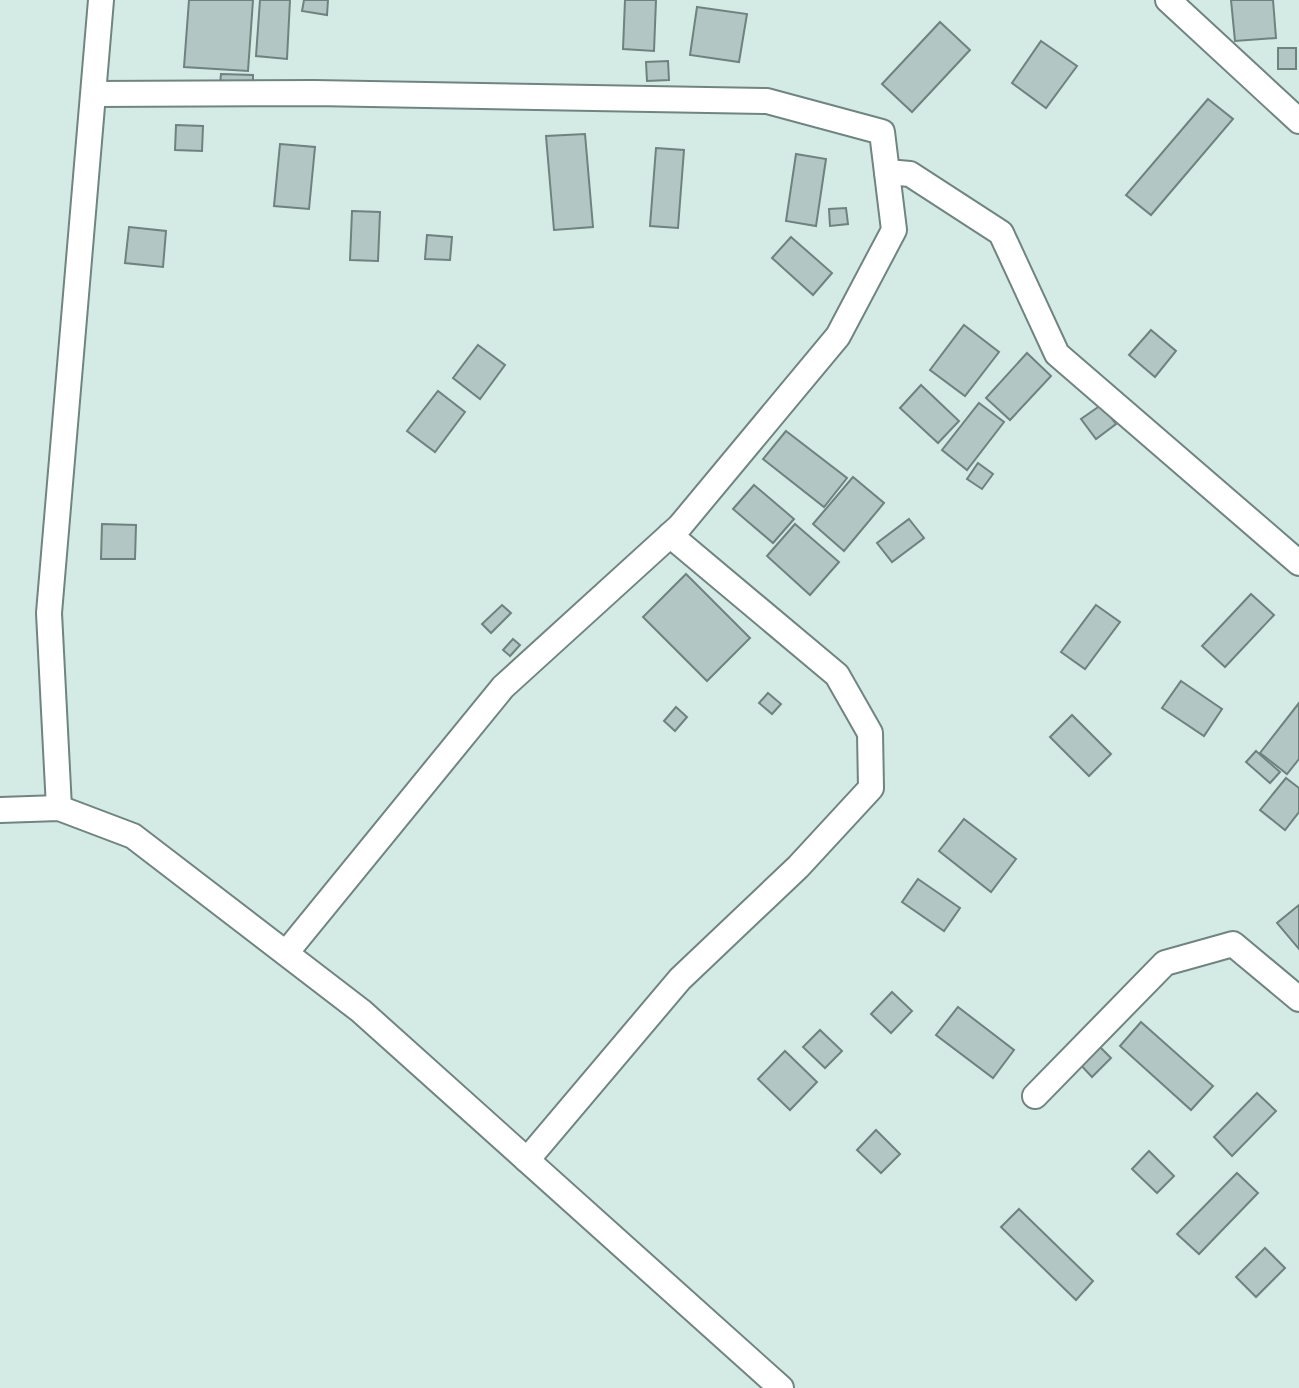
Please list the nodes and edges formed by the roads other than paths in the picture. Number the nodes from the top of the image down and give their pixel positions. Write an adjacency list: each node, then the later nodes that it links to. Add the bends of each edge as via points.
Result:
1 (101, 0): 3 (street)
2 (1168, 0): 4 (street)
3 (94, 94): 5 (street, via 314,93 767,102 882,132); 8 (street, via 50,613)
4 (1299, 121)
5 (887, 172): 6 (street, via 894,230 838,336); 7 (street, via 910,174 1001,233 1057,354)
6 (670, 535): 10 (street, via 503,687); 13 (street, via 837,675 870,733 871,788 797,867 680,979)
7 (1299, 563)
8 (60, 808): 9 (street); 10 (street, via 133,836)
9 (0, 810)
10 (286, 953): 13 (street, via 361,1011)
11 (1299, 999): 12 (street, via 1233,944 1165,963)
12 (1035, 1096)
13 (527, 1160): 14 (street)
14 (781, 1388)

